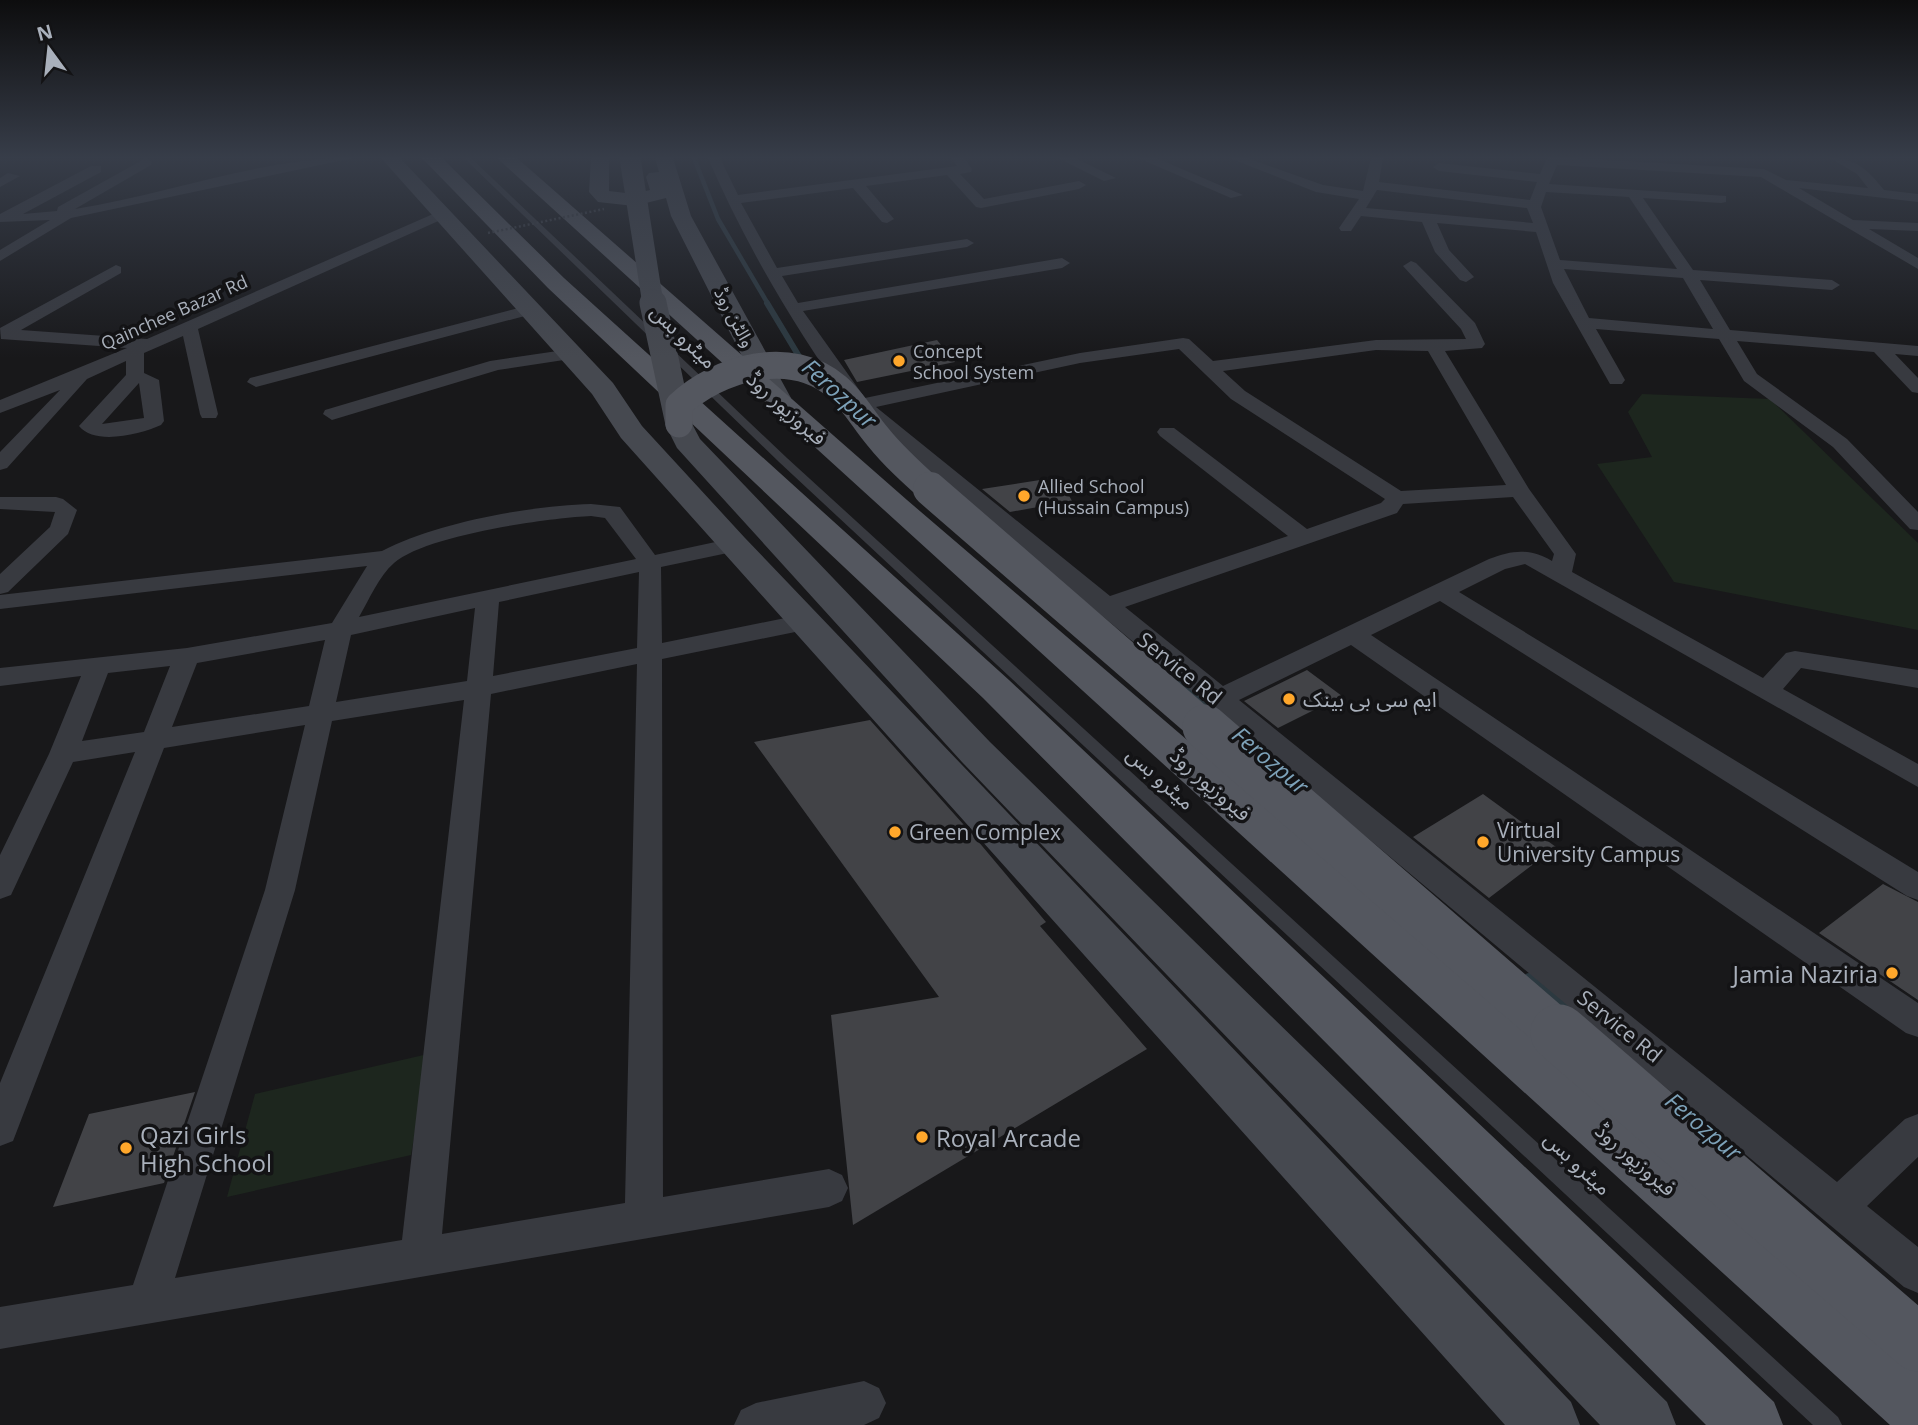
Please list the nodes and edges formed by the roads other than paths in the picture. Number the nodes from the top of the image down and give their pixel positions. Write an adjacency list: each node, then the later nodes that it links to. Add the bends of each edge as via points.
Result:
1 (52, 224): 21 (street)
2 (420, 224): 34 (street, Qainchee Bazar Rd)
3 (449, 224): 32 (main road)
4 (498, 224): 103 (main road, via 996,689)
5 (537, 224): 104 (lane, میٹرو بس, via 783,460)
6 (581, 224): 48 (main road, فیروزپور روڈ)
7 (640, 224): 53 (main road, bridge, via 654,314)
8 (685, 224): 48 (main road, والٹن روڈ)
9 (746, 224): 27 (street, Service Rd)
10 (1349, 224): 18 (street)
11 (1430, 224): 29 (street, via 1442,252)
12 (1497, 224): 19 (street)
13 (1540, 224): 19 (street)
14 (1654, 224): 28 (street)
15 (1853, 224): 24 (street)
16 (1864, 224): 17 (street)
17 (1918, 227)
18 (1346, 228)
19 (1541, 228): 23 (street)
20 (967, 243): 27 (street)
21 (0, 256)
22 (1062, 263): 31 (street)
23 (1555, 264): 28 (street); 33 (street)
24 (1918, 264)
25 (1411, 266): 37 (street, via 1469,327 1476,344)
26 (116, 270): 35 (street)
27 (774, 273): 31 (street, Service Rd)
28 (1689, 275): 30 (street); 36 (street)
29 (1466, 277)
30 (1832, 285)
31 (795, 308): 49 (street, Service Rd)
32 (530, 310): 41 (main road); 46 (street)
33 (1584, 323): 36 (street); 45 (street)
34 (189, 325): 38 (street, Qainchee Bazar Rd); 51 (street)
35 (1, 333): 38 (street)
36 (1727, 336): 39 (street); 59 (street, via 1750,377 1840,443)
37 (1434, 346): 42 (street, via 1376,345); 56 (street)
38 (141, 347): 43 (street, Qainchee Bazar Rd); 44 (street)
39 (1879, 348): 40 (street); 47 (street)
40 (1918, 351)
41 (571, 354): 52 (street, via 496,365); 61 (main road, via 603,388 631,432)
42 (1209, 367): 49 (street, via 1183,343 1080,358); 57 (street, via 1238,395)
43 (85, 373): 50 (street, Qainchee Bazar Rd); 55 (street)
44 (135, 376)
45 (1616, 380)
46 (256, 382)
47 (1918, 388)
48 (777, 398): 99 (main road, فیروزپور روڈ)
49 (861, 404): 69 (street, Service Rd)
50 (0, 407)
51 (209, 414)
52 (332, 414)
53 (679, 424): 97 (main road, bridge, via 679,405 693,388 735,371 794,368 822,376 839,387 878,439 954,510); 102 (main road, via 687,442 975,752)
54 (1167, 432): 60 (street)
55 (0, 464)
56 (1519, 490): 57 (street); 64 (street, via 1565,554)
57 (1397, 498): 60 (street, via 1389,508)
58 (0, 503): 65 (street, via 57,503 66,510 60,529)
59 (1918, 524)
60 (1303, 536): 69 (street)
61 (734, 545): 63 (street); 70 (main road)
62 (387, 557): 63 (street, via 418,541 569,510 595,509 612,512); 68 (street); 71 (street)
63 (650, 563): 67 (street); 73 (street)
64 (1560, 575): 66 (street, via 1530,558 1516,557); 79 (street)
65 (0, 587)
66 (1441, 591): 72 (street); 86 (street)
67 (488, 597): 71 (street); 78 (street)
68 (0, 603)
69 (1105, 606): 80 (street, Service Rd)
70 (805, 622): 73 (street); 100 (main road)
71 (340, 629): 74 (street); 81 (street)
72 (1353, 634): 80 (street); 87 (street)
73 (650, 653): 78 (street); 92 (street)
74 (187, 656): 75 (street); 82 (street)
75 (97, 668): 76 (street); 83 (street)
76 (0, 677)
77 (1918, 679): 79 (street, via 1795,659)
78 (481, 687): 81 (street); 93 (street)
79 (1766, 691): 84 (street)
80 (1219, 699): 91 (street, Service Rd)
81 (323, 713): 82 (street); 95 (street, via 280,890)
82 (154, 740): 83 (street); 88 (street)
83 (63, 754): 85 (street)
84 (1918, 777)
85 (0, 886)
86 (1918, 887)
87 (1918, 1022)
88 (0, 1128)
89 (1918, 1132): 91 (street)
90 (829, 1188): 92 (street)
91 (1839, 1207): 94 (street, Service Rd)
92 (644, 1220): 93 (street)
93 (420, 1257): 95 (street)
94 (1918, 1273)
95 (147, 1304): 96 (street)
96 (0, 1328)
97 (1918, 1343)
98 (864, 1403): 101 (street)
99 (1918, 1408)
100 (1542, 1423)
101 (756, 1425)
102 (1644, 1425)
103 (1751, 1425)
104 (1830, 1425)

